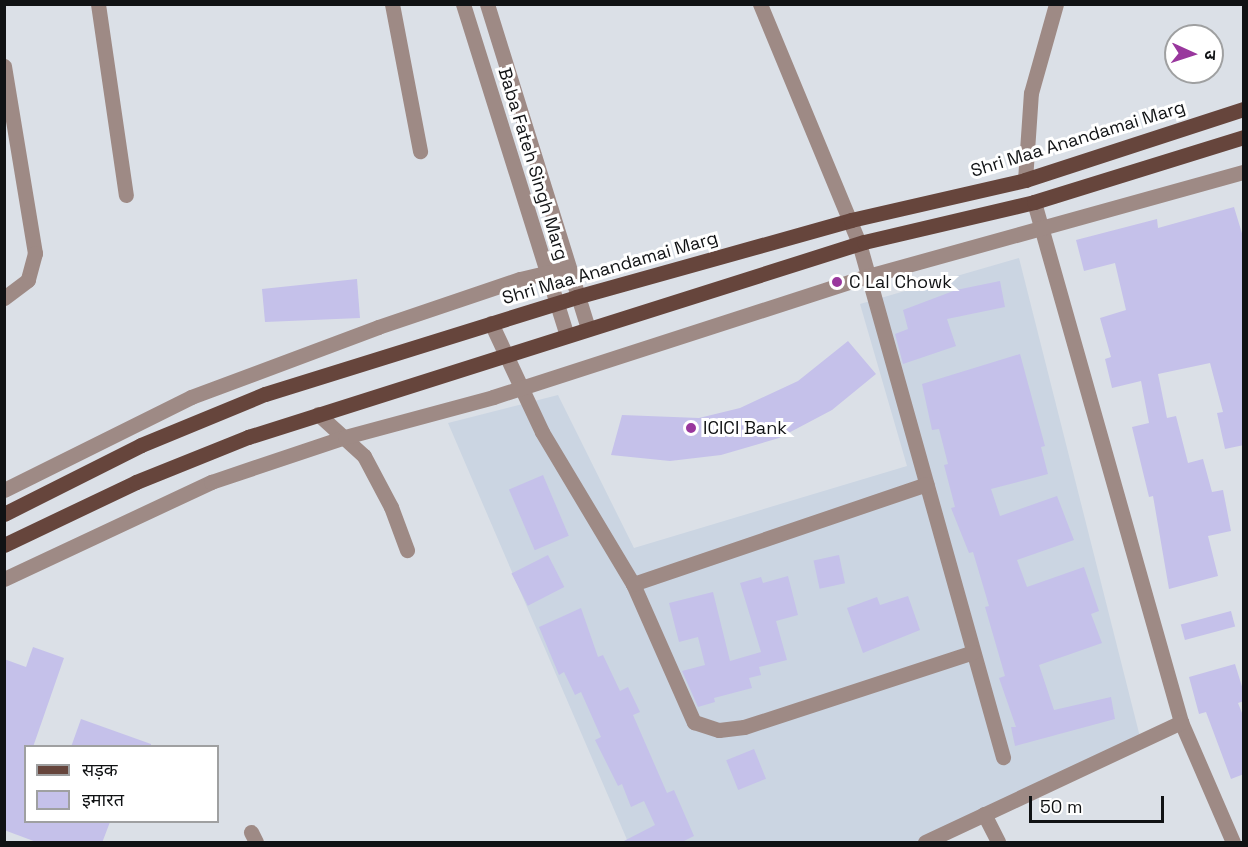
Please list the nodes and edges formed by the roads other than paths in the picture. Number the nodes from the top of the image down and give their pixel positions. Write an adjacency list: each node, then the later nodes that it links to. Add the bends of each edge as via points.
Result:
1 (98, 4): 13 (street)
2 (392, 4): 10 (street)
3 (463, 4): 19 (street, Baba Fateh Singh Marg)
4 (487, 4): 18 (street, Baba Fateh Singh Marg)
5 (759, 4): 15 (street)
6 (1056, 4): 12 (street, via 1031,93)
7 (4, 66): 22 (street, via 35,253 28,280)
8 (1244, 109): 12 (main road, Shri Maa Anandamai Marg)
9 (1244, 137): 14 (main road)
10 (420, 151)
11 (1244, 172): 16 (street)
12 (1024, 180): 15 (main road, Shri Maa Anandamai Marg)
13 (126, 195)
14 (1034, 202): 16 (street); 17 (main road)
15 (850, 220): 17 (street); 21 (main road, Shri Maa Anandamai Marg)
16 (1042, 225): 20 (street); 39 (street)
17 (859, 243): 20 (street); 25 (main road)
18 (567, 268): 19 (street, Shri Maa Anandamai Marg); 21 (street, Baba Fateh Singh Marg)
19 (547, 272): 23 (street, Baba Fateh Singh Marg); 32 (street, Shri Maa Anandamai Marg, via 378,327 191,397)
20 (868, 276): 28 (street); 31 (street)
21 (576, 297): 23 (main road, Shri Maa Anandamai Marg); 25 (street, Baba Fateh Singh Marg)
22 (4, 298)
23 (556, 303): 24 (main road, Shri Maa Anandamai Marg); 26 (street, Baba Fateh Singh Marg)
24 (491, 323): 27 (street); 33 (main road, Shri Maa Anandamai Marg, via 265,394 141,445)
25 (588, 328): 26 (main road)
26 (567, 335): 27 (main road)
27 (503, 354): 28 (street); 29 (main road)
28 (521, 388): 30 (street); 37 (street, via 542,432)
29 (318, 414): 30 (street); 34 (main road, via 136,482)
30 (345, 437): 35 (street, via 364,456 378,480); 36 (street, via 211,482)
31 (926, 484): 37 (street); 38 (street)
32 (4, 490)
33 (4, 514)
34 (4, 545)
35 (407, 550)
36 (4, 579)
37 (633, 584): 38 (street, via 694,722 702,727 744,727)
38 (973, 652): 40 (street)
39 (1181, 722): 41 (street); 44 (street)
40 (1003, 757)
41 (984, 814): 42 (street); 43 (street)
42 (925, 843)
43 (998, 843)
44 (1233, 843)

